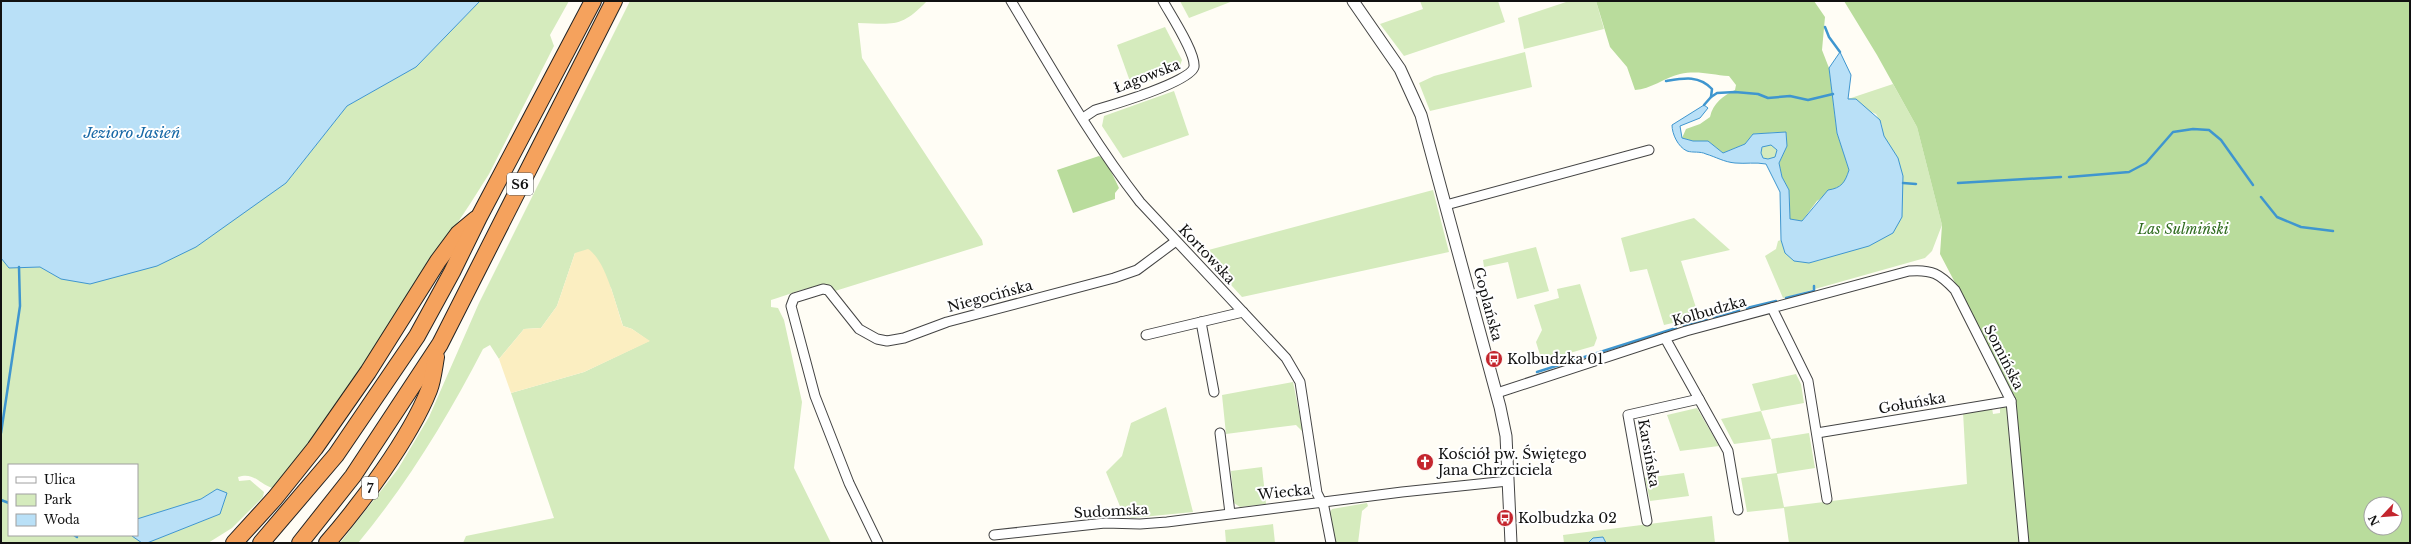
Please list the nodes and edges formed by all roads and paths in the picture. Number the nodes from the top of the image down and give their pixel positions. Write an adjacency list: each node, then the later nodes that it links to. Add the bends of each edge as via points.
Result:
1 (593, 1): 9 (highway, S6)
2 (614, 1): 17 (highway, S6)
3 (1011, 1): 6 (street, Kortowska)
4 (1163, 1): 6 (street, Łagowska, via 1193,57 1194,68 1191,73 1178,81 1095,110)
5 (1353, 1): 8 (street, Goplańska, via 1392,57 1414,96 1428,134)
6 (1083, 118): 10 (street, Kortowska, via 1127,186)
7 (1649, 150): 8 (street)
8 (1446, 206): 19 (street, Goplańska)
9 (479, 217): 31 (highway, via 458,234 438,261 345,407 284,487); 33 (highway, S6, via 417,336 363,418 308,491)
10 (1176, 241): 13 (street, Kortowska); 36 (street, Niegocińska, via 1137,270 1114,278 947,322 904,338 887,341 877,339 859,329 828,290 823,289 794,298 791,306 815,396 849,483)
11 (1931, 272): 12 (street, Kolbudzka, via 1909,270); 21 (street, Somińska, via 1942,276 1954,290)
12 (1772, 308): 16 (street, Kolbudzka); 22 (street, via 1808,381)
13 (1243, 312): 14 (street); 26 (street, Kortowska, via 1286,358 1300,382 1317,493)
14 (1201, 322): 15 (street); 18 (street)
15 (1146, 336)
16 (1665, 338): 19 (street, Kolbudzka); 20 (street)
17 (440, 344): 34 (highway, S6, via 366,458); 35 (highway, 7, via 429,390 408,430 346,520)
18 (1214, 392)
19 (1497, 393): 24 (street, Goplańska, via 1506,436)
20 (1699, 399): 27 (street, via 1728,451); 29 (street, Karsińska, via 1628,415)
21 (2011, 401): 22 (street, Gołuńska); 39 (street, Somińska)
22 (1817, 432): 25 (street)
23 (1220, 433): 28 (street)
24 (1508, 481): 26 (street, Wiecka); 38 (street, Goplańska)
25 (1827, 499)
26 (1322, 502): 28 (street, Wiecka); 37 (street, Kortowska)
27 (1738, 510)
28 (1230, 513): 30 (street, Sudomska, via 1147,524 1105,523)
29 (1647, 521)
30 (994, 535)
31 (237, 539): 32 (highway)
32 (219, 543)
33 (261, 543)
34 (300, 543)
35 (327, 543)
36 (878, 543)
37 (1331, 543)
38 (1511, 543)
39 (2024, 543)

